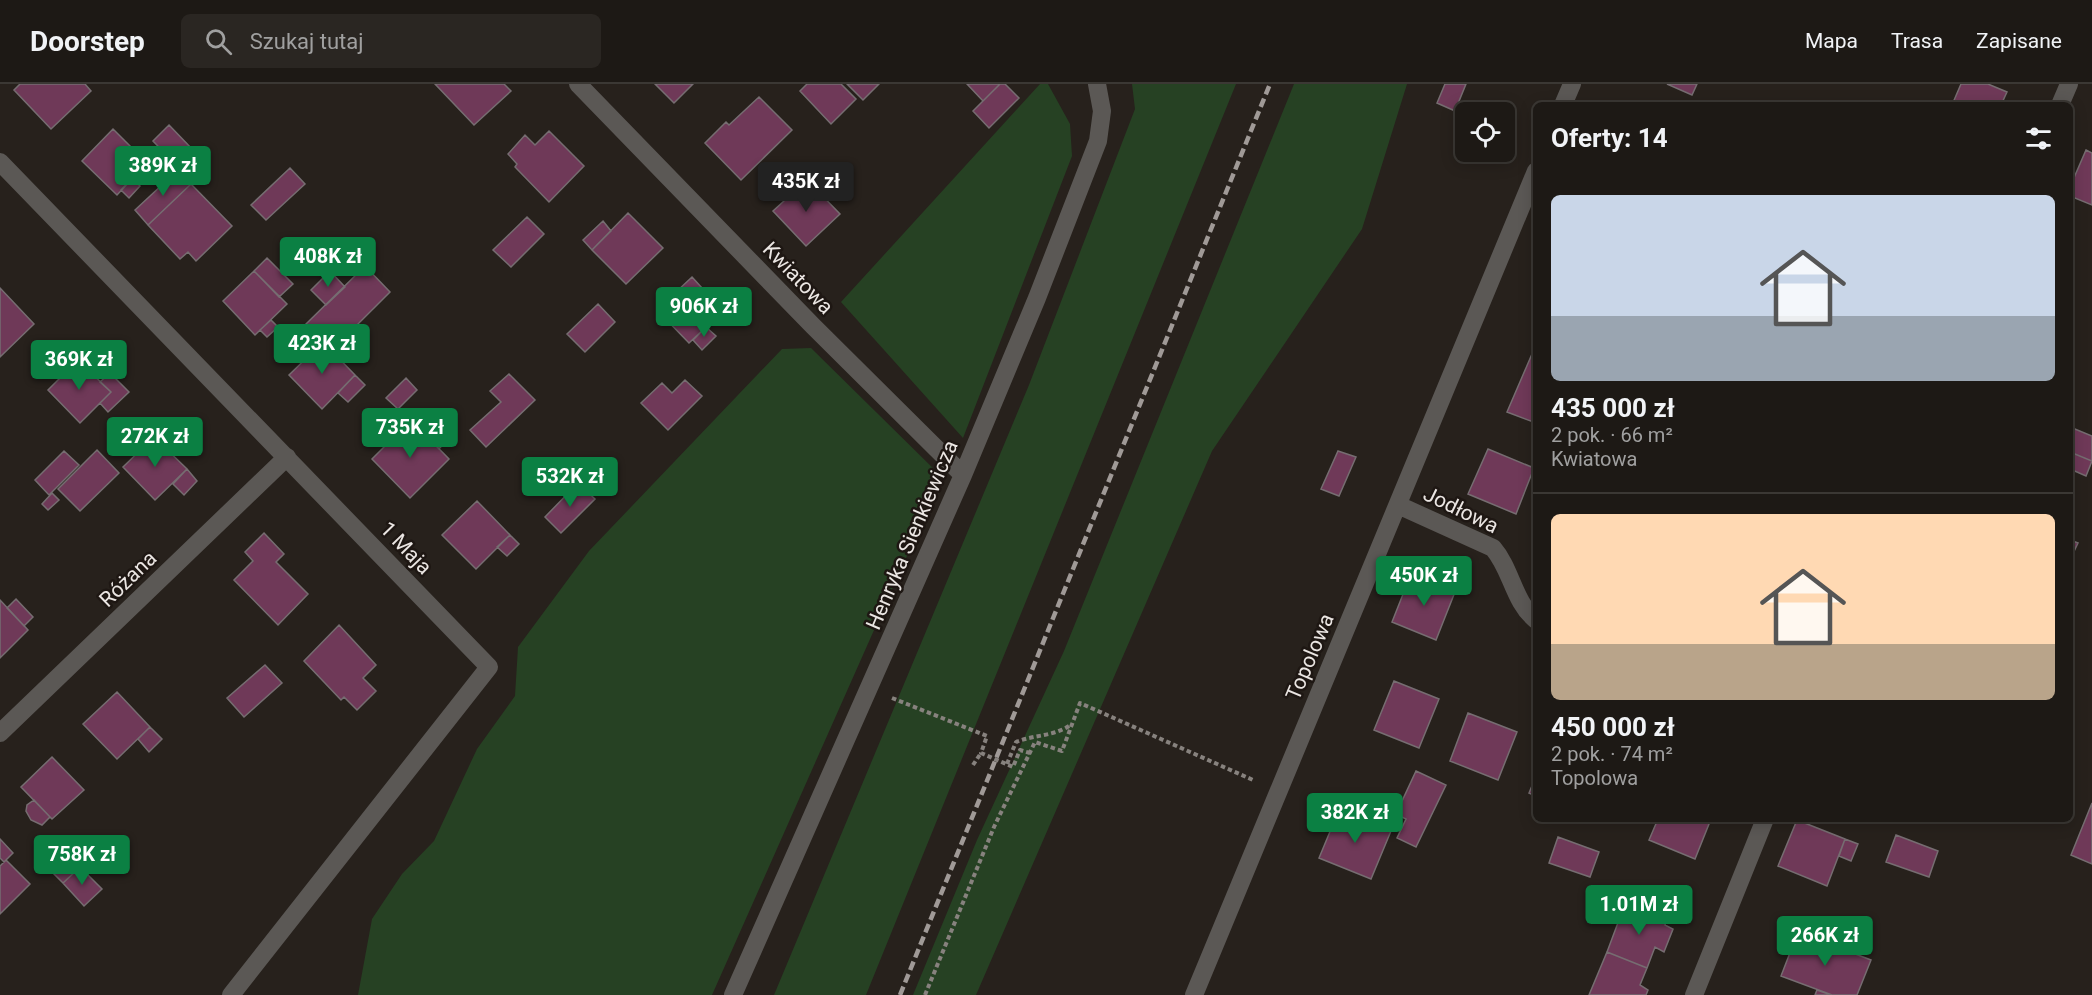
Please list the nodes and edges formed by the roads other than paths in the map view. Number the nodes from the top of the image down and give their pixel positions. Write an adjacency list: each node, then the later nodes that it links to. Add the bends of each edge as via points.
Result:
1 (578, 84): 10 (street, Kwiatowa)
2 (1097, 84): 10 (street, Henryka Sienkiewicza, via 1102,111 1098,141)
3 (1572, 84): 5 (street)
4 (2069, 84): 6 (street)
5 (1564, 102)
6 (2061, 102)
7 (0, 162): 9 (street, 1 Maja)
8 (1533, 178): 11 (street, Topolowa)
9 (287, 457): 13 (street, Różana); 15 (street, 1 Maja, via 489,668)
10 (963, 476): 16 (street, Henryka Sienkiewicza)
11 (1398, 505): 12 (street, Jodłowa, via 1493,548 1503,559 1522,605); 17 (street, Topolowa)
12 (1533, 617)
13 (0, 733)
14 (1764, 822): 18 (street)
15 (231, 995)
16 (733, 995)
17 (1194, 995)
18 (1694, 995)

